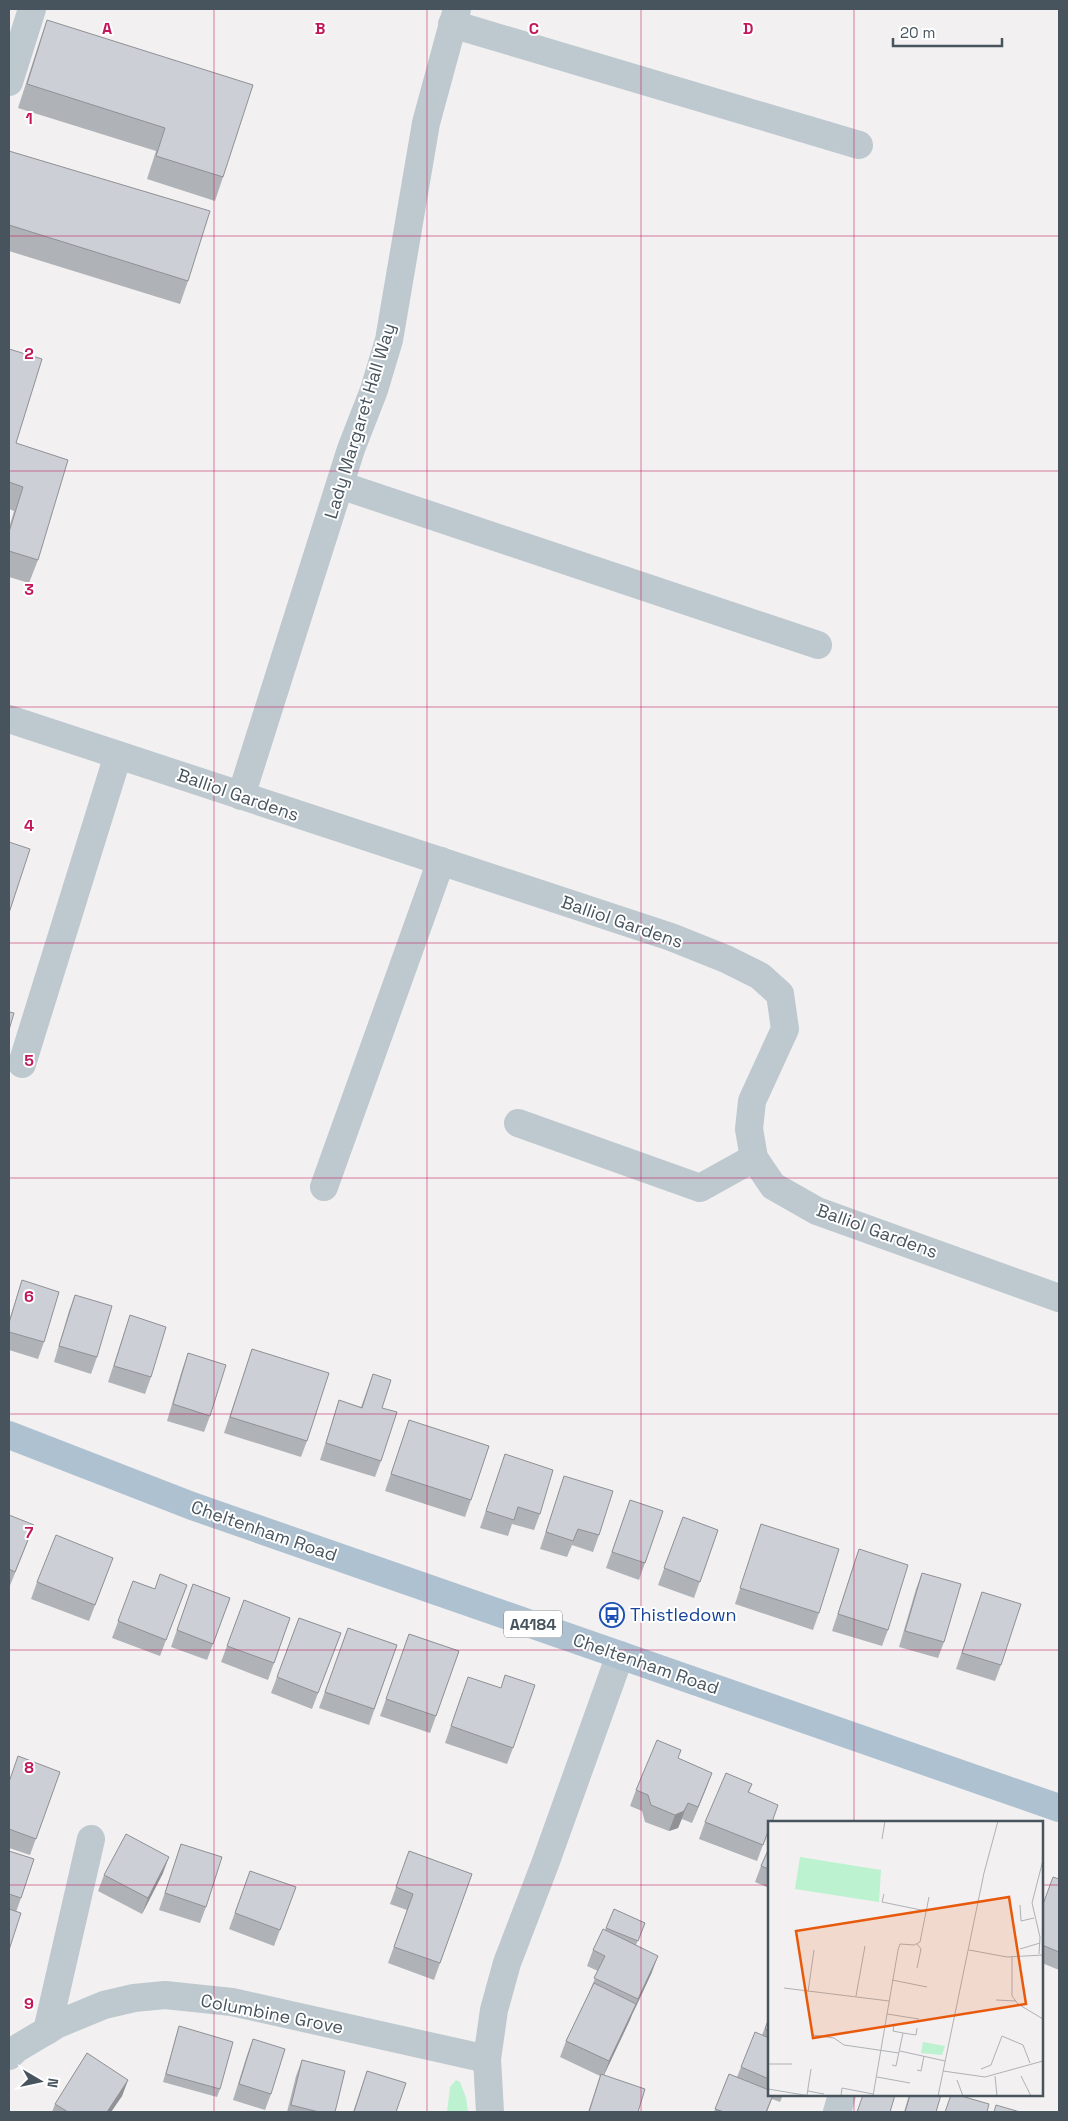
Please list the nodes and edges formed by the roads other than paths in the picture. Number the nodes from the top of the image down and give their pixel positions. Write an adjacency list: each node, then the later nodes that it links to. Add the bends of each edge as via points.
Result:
1 (32, 10): 3 (street)
2 (454, 16): 4 (street); 5 (street, Lady Margaret Hall Way, via 426,123 389,340)
3 (9, 82)
4 (859, 145)
5 (340, 485): 6 (street); 9 (street, Lady Margaret Hall Way)
6 (818, 644)
7 (9, 719): 8 (street, Balliol Gardens)
8 (118, 755): 9 (street, Balliol Gardens); 11 (street)
9 (242, 796): 10 (street, Balliol Gardens)
10 (441, 861): 13 (street, Balliol Gardens, via 671,937 760,976 780,994 785,1029 752,1101 749,1129); 14 (street)
11 (22, 1064)
12 (518, 1123): 13 (street, via 700,1188)
13 (754, 1158): 15 (street, Balliol Gardens, via 773,1186 817,1211)
14 (324, 1187)
15 (1059, 1298)
16 (9, 1435): 17 (main road, Cheltenham Road / A4184, via 192,1506)
17 (620, 1655): 18 (main road, Cheltenham Road / A4184); 22 (street, via 507,1963 494,2010)
18 (1059, 1808)
19 (91, 1839): 20 (street)
20 (47, 2031): 21 (street, Columbine Grove); 22 (street, Columbine Grove, via 104,2005 165,1995 232,2002)
21 (9, 2056)
22 (487, 2060): 24 (street)
23 (842, 2096): 25 (street)
24 (490, 2112)
25 (837, 2112)

